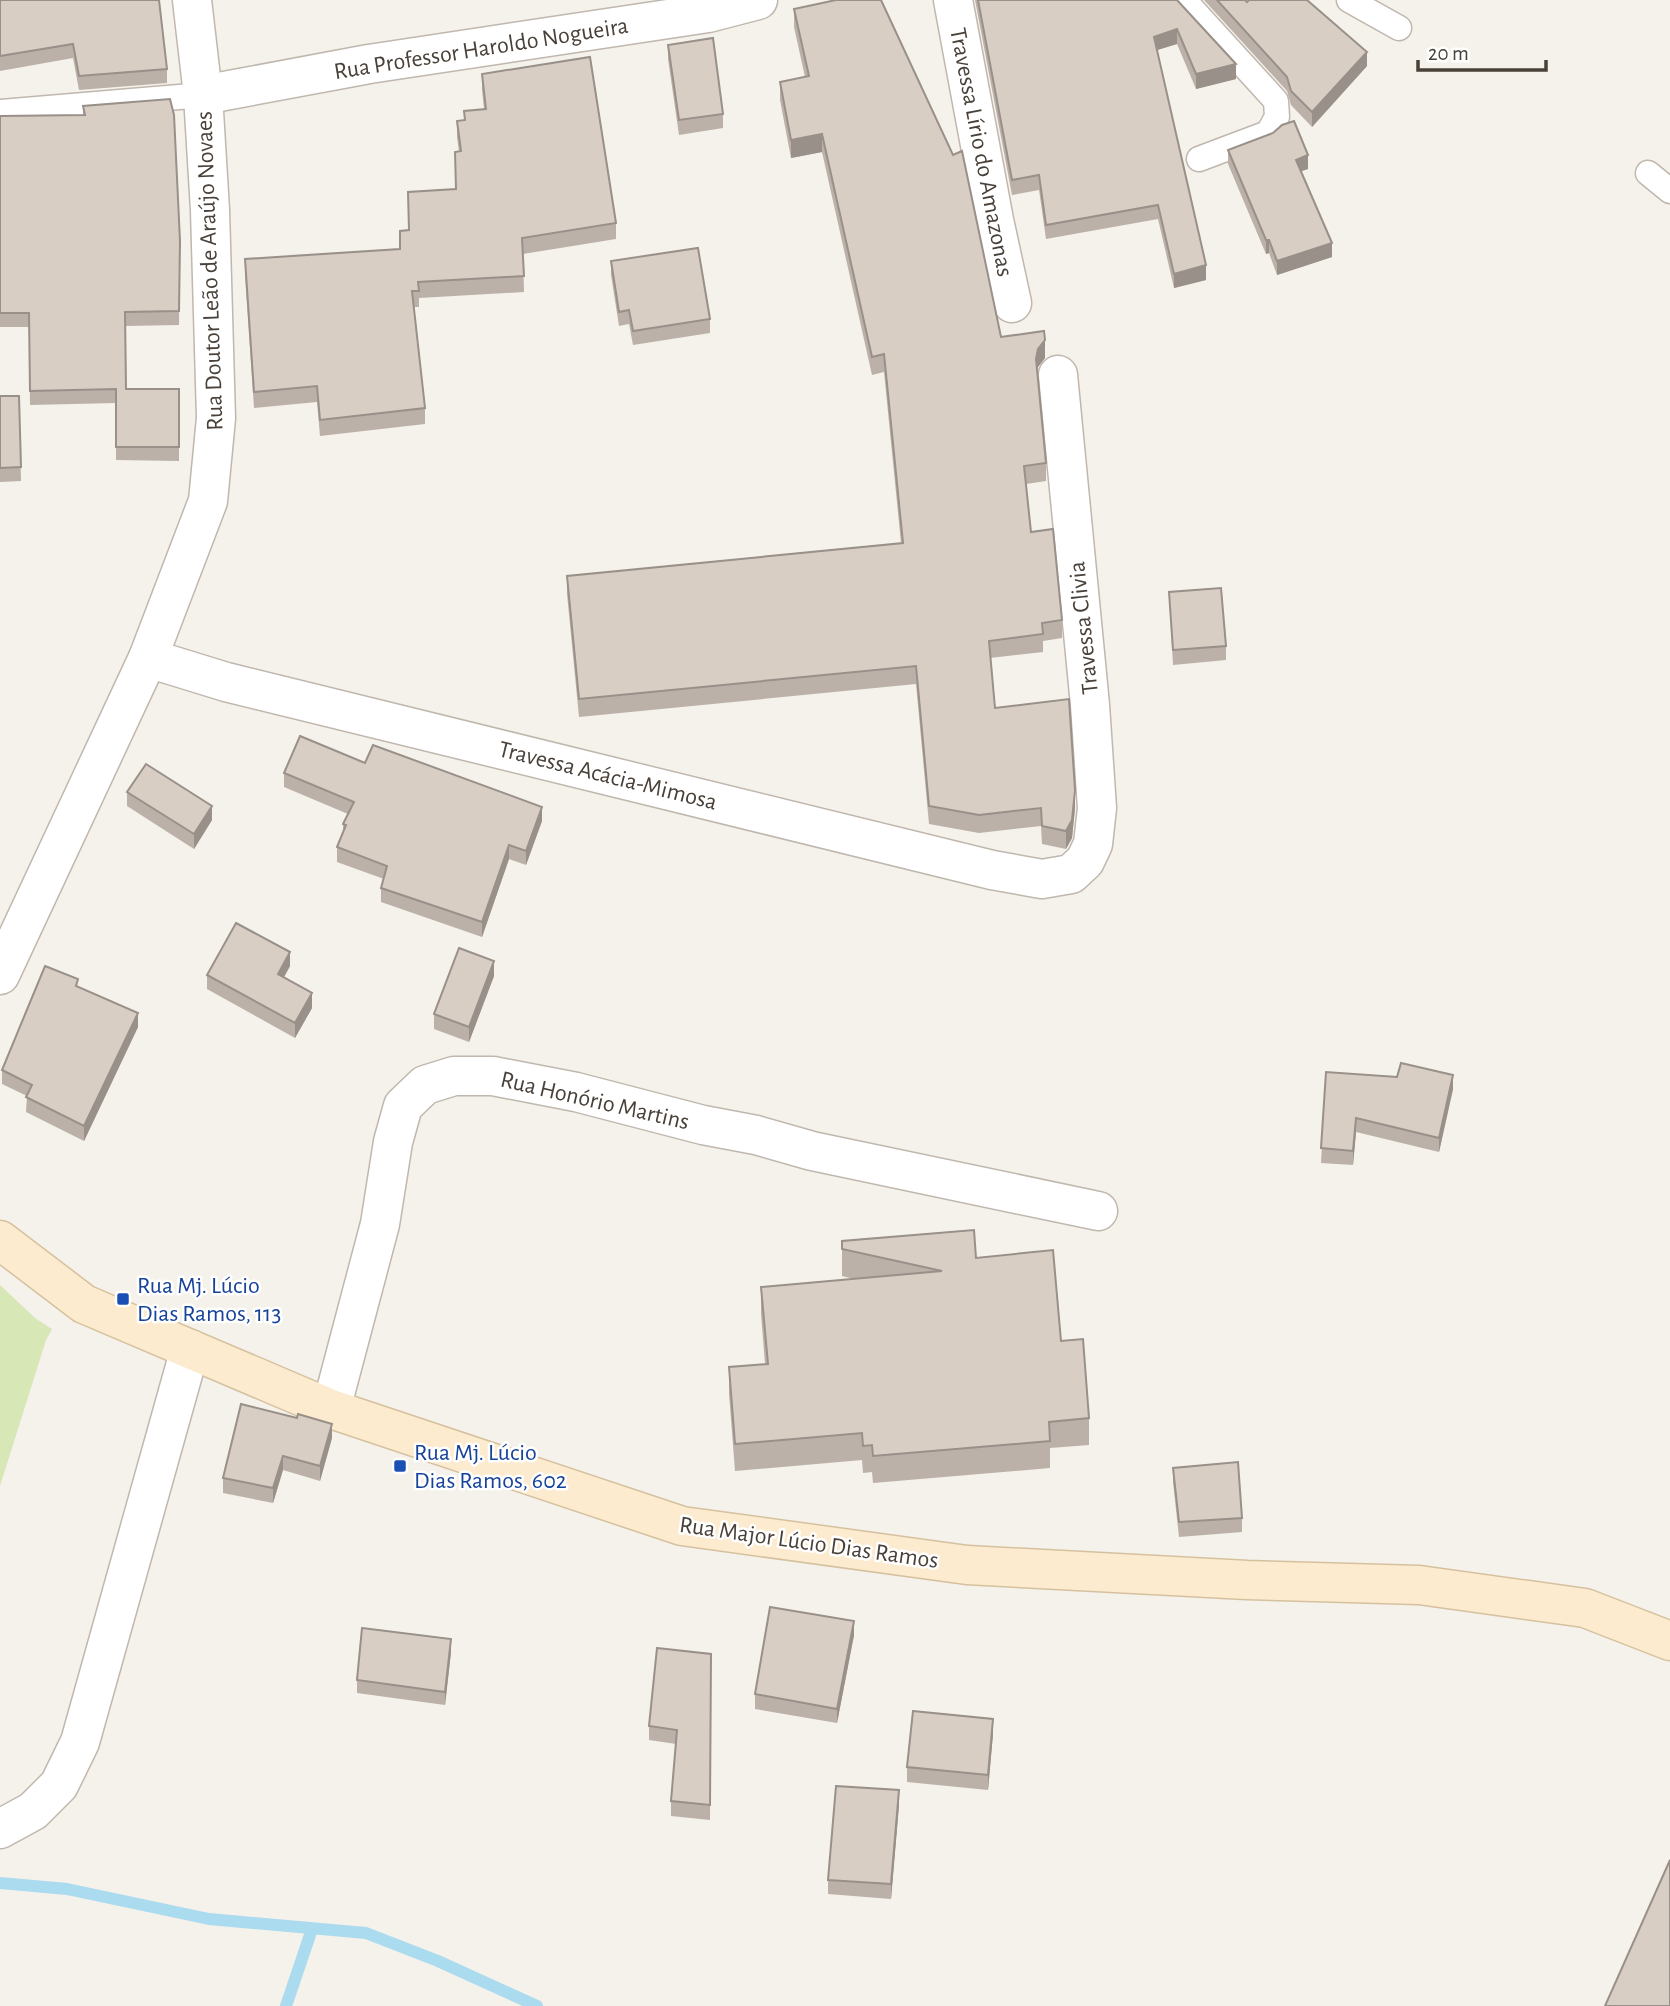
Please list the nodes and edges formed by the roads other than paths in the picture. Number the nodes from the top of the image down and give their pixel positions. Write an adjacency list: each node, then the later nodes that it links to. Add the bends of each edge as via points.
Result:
1 (192, 0): 8 (street, Rua Doutor Leão de Araújo Novaes)
2 (758, 0): 6 (street, Rua Professor Haroldo Nogueira)
3 (953, 0): 13 (street, Travessa Lírio do Amazonas)
4 (1184, 0): 10 (lane, via 1276,101 1277,117 1268,133)
5 (1349, 0): 7 (lane)
6 (705, 6): 8 (street, Rua Professor Haroldo Nogueira)
7 (1399, 28)
8 (203, 95): 9 (lane); 15 (street, Rua Doutor Leão de Araújo Novaes, via 211,224 214,446 208,501)
9 (0, 113)
10 (1199, 159)
11 (1648, 173): 12 (lane)
12 (1670, 191)
13 (1012, 303)
14 (1058, 375): 16 (street, Travessa Clivia, via 1097,808 1093,844 1085,861)
15 (148, 658): 16 (street, Travessa Acácia-Mimosa, via 239,685 992,870 1042,879); 17 (street, Rua Doutor Leão de Araújo Novaes)
16 (1071, 874)
17 (0, 975)
18 (1098, 1211): 21 (street, Rua Honório Martins, via 813,1151 576,1092 493,1076 454,1076 425,1085 403,1107 380,1224)
19 (0, 1240): 20 (main road, Rua Major Lúcio Dias Ramos, via 84,1304)
20 (190, 1349): 21 (main road, Rua Major Lúcio Dias Ramos); 23 (street, via 79,1742 58,1785 33,1811)
21 (331, 1409): 22 (main road, Rua Major Lúcio Dias Ramos, via 682,1526 967,1565 1419,1585 1585,1608)
22 (1670, 1641)
23 (0, 1829)

